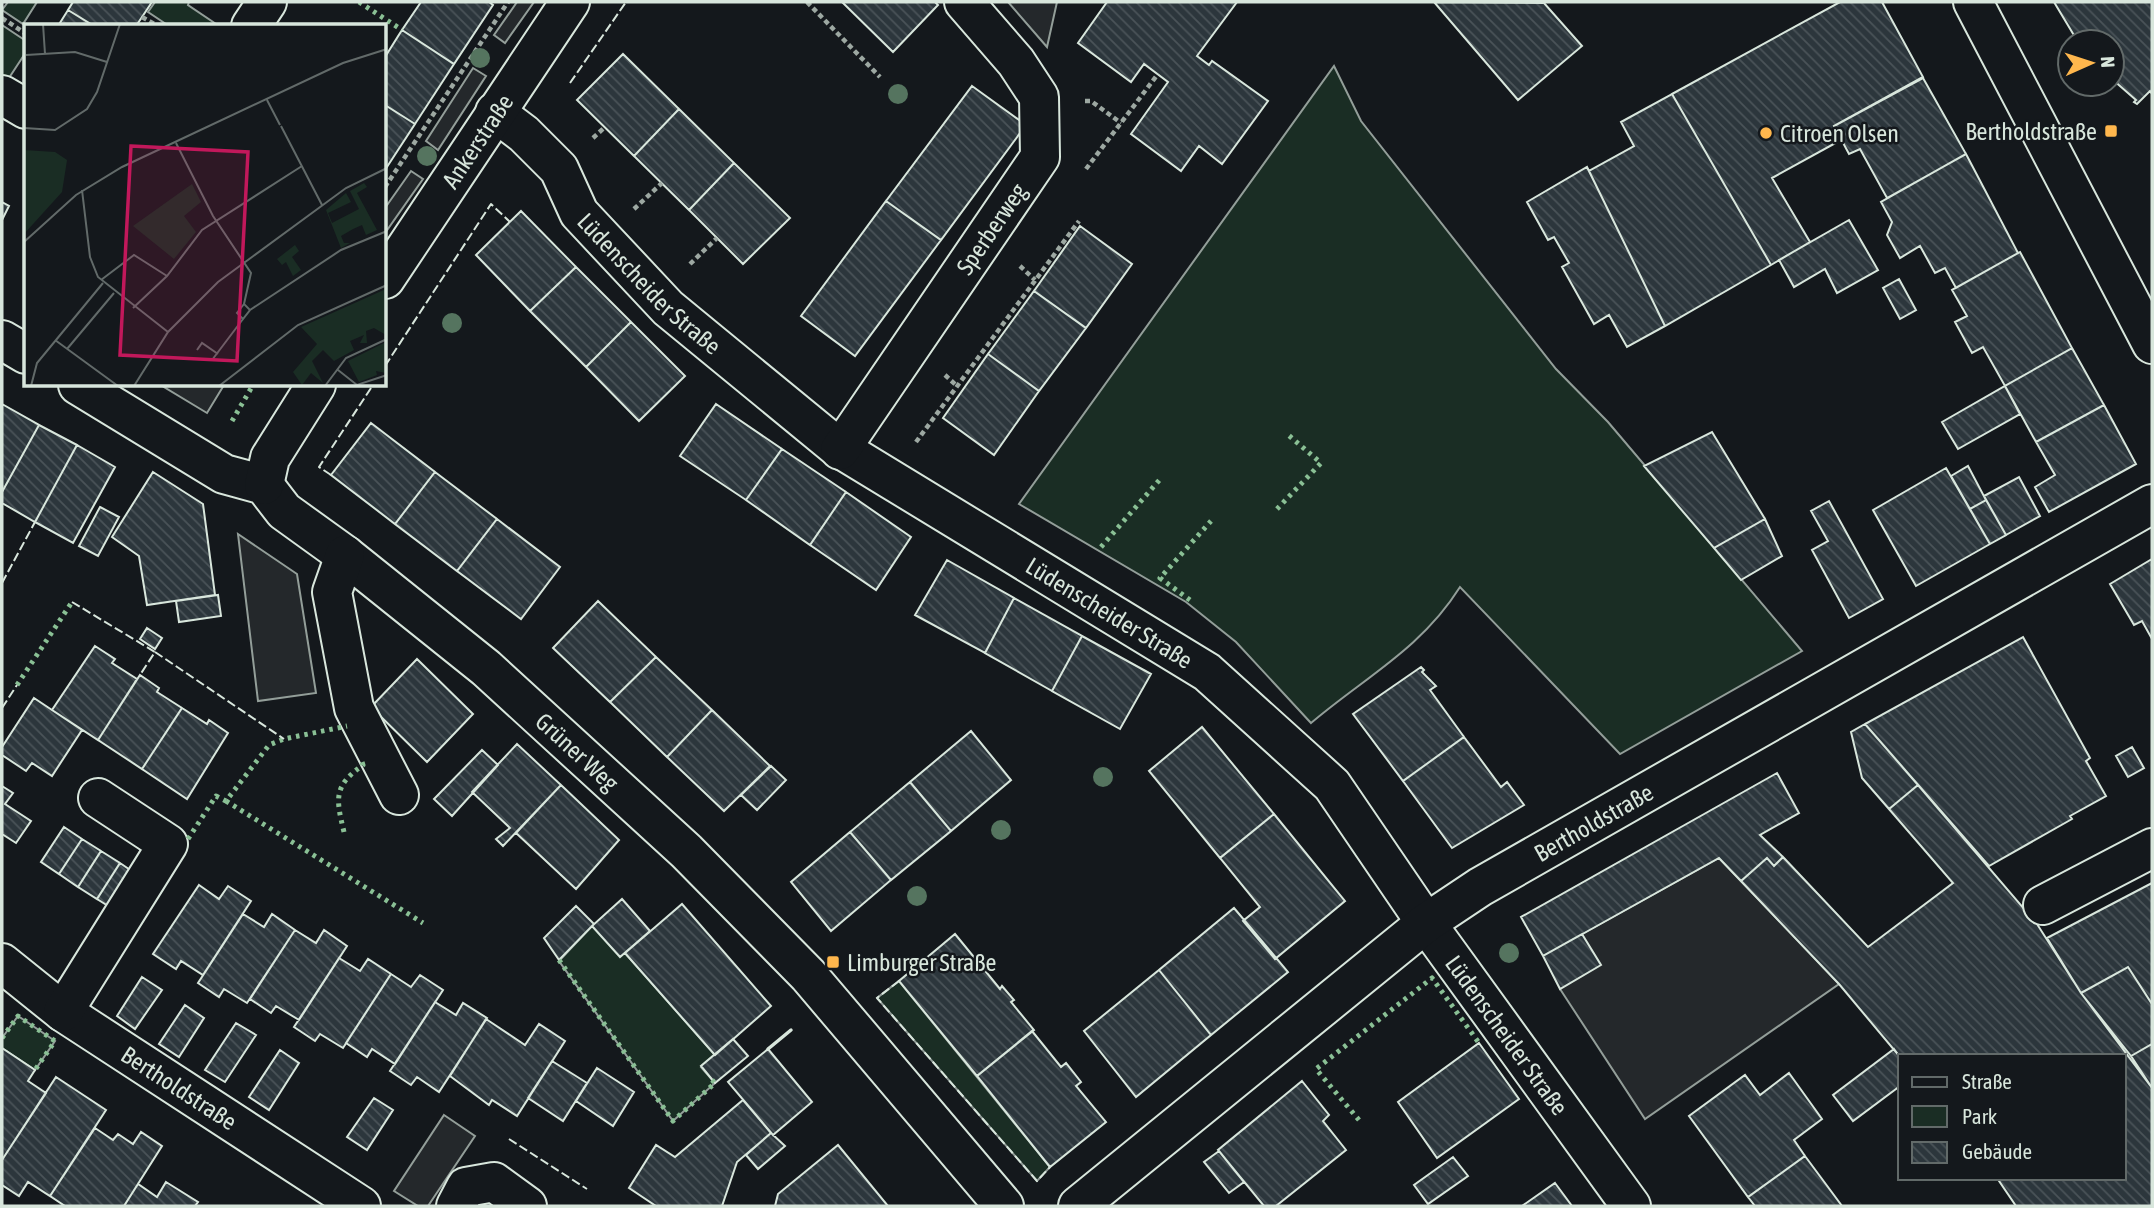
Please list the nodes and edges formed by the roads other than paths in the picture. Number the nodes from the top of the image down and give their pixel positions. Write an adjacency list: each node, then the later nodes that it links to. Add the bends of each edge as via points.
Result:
1 (267, 2): 5 (street)
2 (570, 2): 8 (street, Ankerstraße)
3 (964, 2): 15 (street, Sperberweg, via 1016,62 1039,97 1040,157)
4 (1973, 2): 11 (street)
5 (252, 24)
6 (2, 95): 7 (street)
7 (24, 108)
8 (495, 112): 9 (street, Ankerstraße); 15 (street, Lüdenscheider Straße, via 559,169 579,212 668,308)
9 (387, 276)
10 (2, 340): 12 (street)
11 (2152, 344)
12 (24, 353)
13 (81, 387): 16 (street, via 225,474)
14 (315, 387): 16 (street, via 270,458)
15 (840, 450): 23 (street, Lüdenscheider Straße, via 1207,672 1332,785)
16 (264, 485): 18 (street, Grüner Weg, via 284,511)
17 (2152, 504): 23 (street, Bertholdstraße, via 1480,887)
18 (345, 555): 19 (street, via 332,592 354,708); 29 (street, Grüner Weg, via 486,668 686,851 808,975)
19 (399, 795)
20 (98, 798): 25 (street, via 168,844)
21 (2152, 848): 22 (street)
22 (2043, 905)
23 (1426, 923): 30 (street, Bertholdstraße); 31 (street, Lüdenscheider Straße)
24 (2, 963): 25 (street, Bertholdstraße)
25 (63, 1012): 26 (street, Bertholdstraße)
26 (361, 1206)
27 (456, 1206): 28 (street, via 466,1186 494,1182)
28 (527, 1206)
29 (1004, 1206)
30 (1078, 1206)
31 (1631, 1206)

